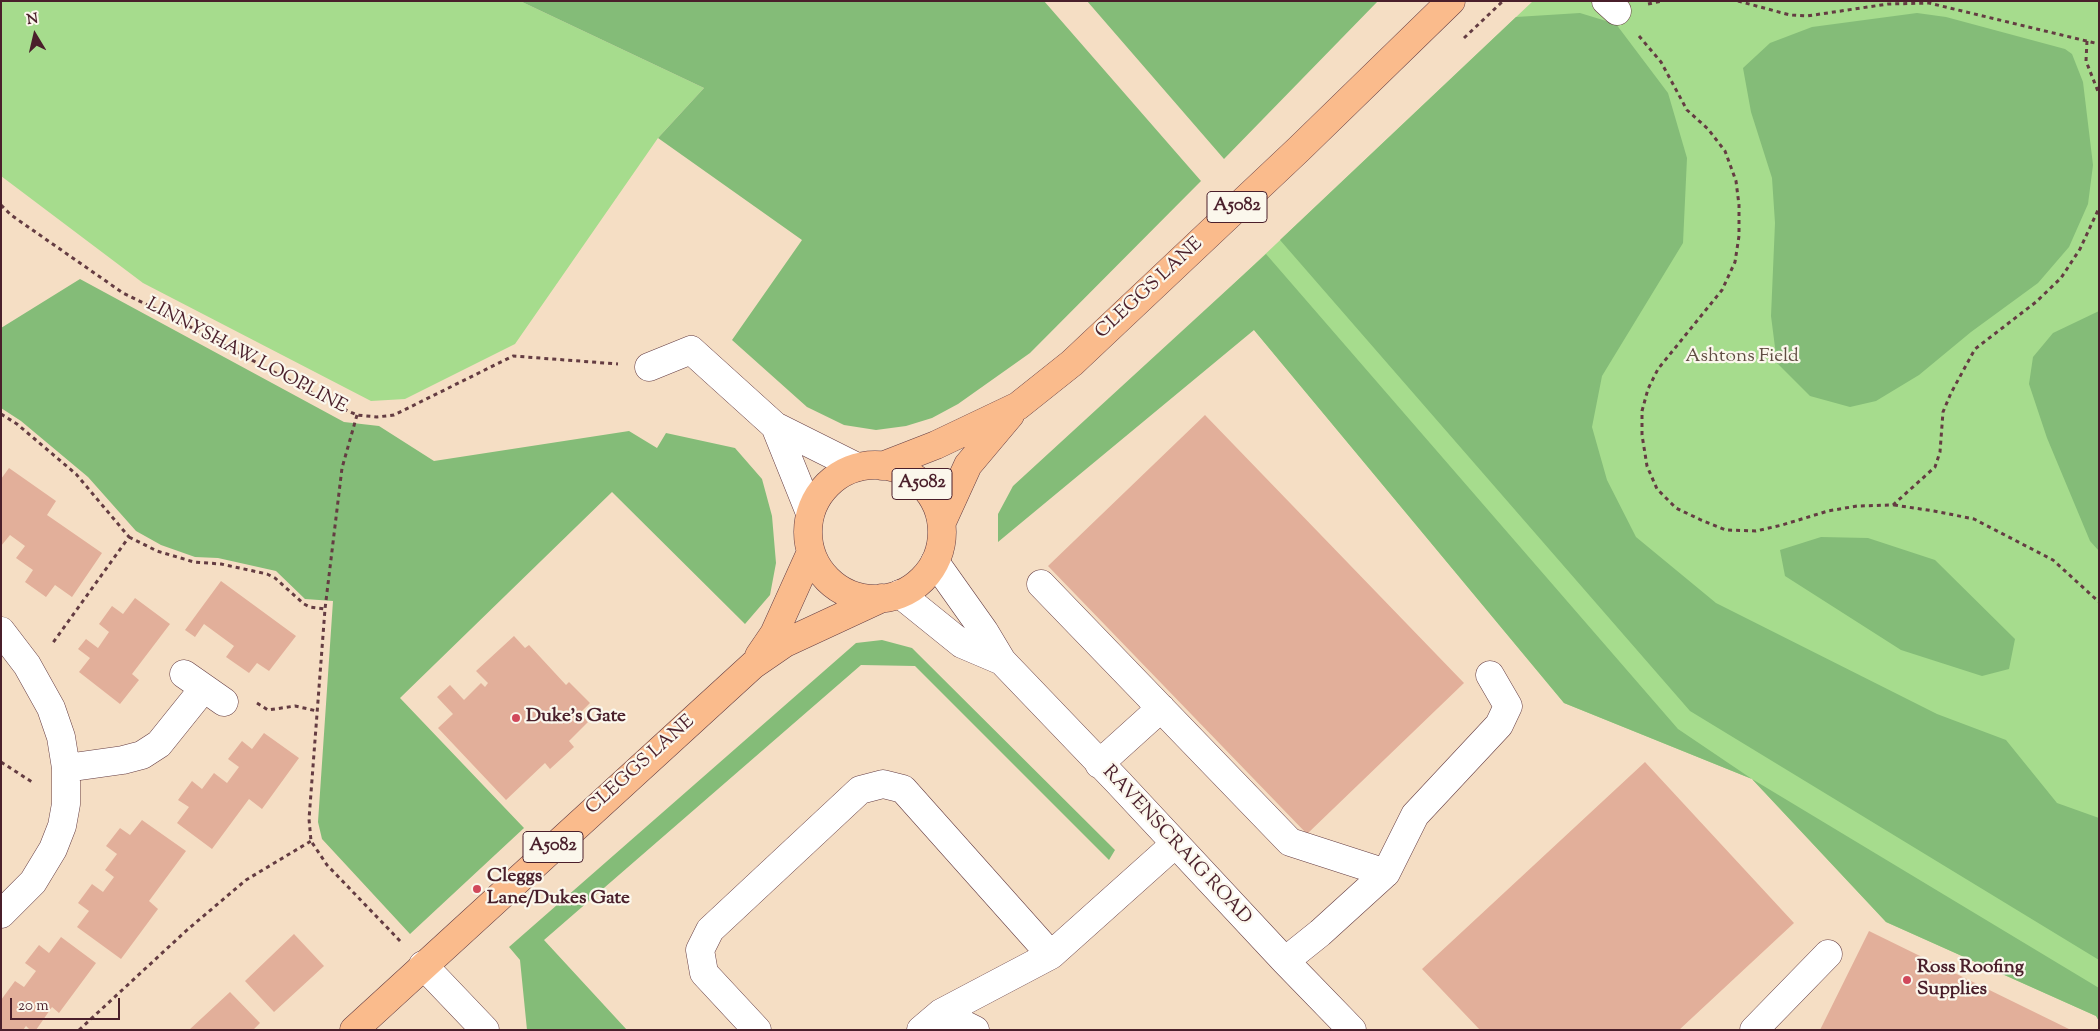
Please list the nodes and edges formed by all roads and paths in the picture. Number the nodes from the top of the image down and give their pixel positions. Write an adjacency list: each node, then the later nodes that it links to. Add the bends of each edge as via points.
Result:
1 (1451, 1): 10 (main road, CLEGGS LANE / A5082, via 1072,364)
2 (1738, 1): 4 (path, via 1790,15 1807,16 1888,4 1929,2)
3 (1611, 6): 15 (path, via 1661,62 1687,110 1725,151 1736,181 1739,205 1735,262 1722,290 1658,369 1648,389 1642,411 1642,435 1647,466 1657,488 1676,508 1726,530 1756,531 1828,511)
4 (2087, 41): 5 (path); 6 (path, via 2086,62)
5 (2099, 44)
6 (2099, 94)
7 (1, 205): 12 (path, LINNYSHAW LOOPLINE, via 123,293)
8 (2099, 208): 15 (path, via 2080,249 2061,278 1976,349 1943,412 1940,452 1935,467)
9 (649, 367): 12 (path, LINNYSHAW LOOPLINE, via 513,356 394,415); 13 (street, via 691,350)
10 (1018, 406): 14 (main road, CLEGGS LANE / A5082, via 944,442); 17 (main road, CLEGGS LANE / A5082, via 968,465)
11 (1, 414): 18 (path, via 76,474)
12 (357, 415): 24 (path, via 342,468)
13 (774, 426): 14 (street); 16 (street)
14 (869, 466): 16 (main road, A5082, via 836,477 820,493); 17 (main road, A5082, via 893,467 910,475 924,486 936,503)
15 (1893, 505): 23 (path, via 1974,519 2052,560)
16 (810, 513): 19 (main road, A5082)
17 (942, 522): 20 (main road, A5082, via 942,543)
18 (129, 537): 24 (path, via 157,551 194,562 267,574 304,604); 28 (path)
19 (811, 552): 22 (main road, A5082, via 822,572 838,588 859,597); 27 (main road, CLEGGS LANE / A5082, via 774,634)
20 (935, 562): 22 (main road, A5082, via 923,579); 26 (street, RAVENSCRAIG ROAD)
21 (1041, 584): 31 (street)
22 (891, 596): 26 (street, RAVENSCRAIG ROAD, via 962,644); 27 (main road, CLEGGS LANE / A5082, via 785,643)
23 (2099, 602)
24 (325, 609): 32 (path)
25 (1, 631): 28 (street)
26 (1002, 661): 33 (street, RAVENSCRAIG ROAD)
27 (752, 665): 42 (main road, CLEGGS LANE / A5082)
28 (32, 672): 34 (street, via 51,708 61,737)
29 (1490, 675): 37 (street, via 1508,706 1499,725 1415,815)
30 (204, 688): 32 (path, via 249,697 268,710 294,706); 34 (street, via 159,744 142,755)
31 (1161, 708): 33 (street); 37 (street, via 1290,842)
32 (317, 711): 35 (path, via 309,819)
33 (1099, 764): 36 (street, RAVENSCRAIG ROAD)
34 (66, 768): 38 (street, via 66,804 53,849 33,882)
35 (312, 841): 42 (path, via 327,864); 44 (path, via 246,880)
36 (1175, 844): 40 (street); 41 (street, RAVENSCRAIG ROAD)
37 (1386, 873): 41 (street)
38 (1, 914)
39 (1828, 954): 50 (street)
40 (1051, 955): 43 (street); 47 (street, via 903,789 883,784 860,790 710,930 700,950 704,973)
41 (1284, 961): 49 (street, RAVENSCRAIG ROAD)
42 (423, 965): 45 (main road, CLEGGS LANE / A5082); 46 (street)
43 (931, 1022): 48 (street)
44 (79, 1030)
45 (354, 1030)
46 (485, 1030)
47 (757, 1030)
48 (975, 1030)
49 (1352, 1030)
50 (1754, 1030)

